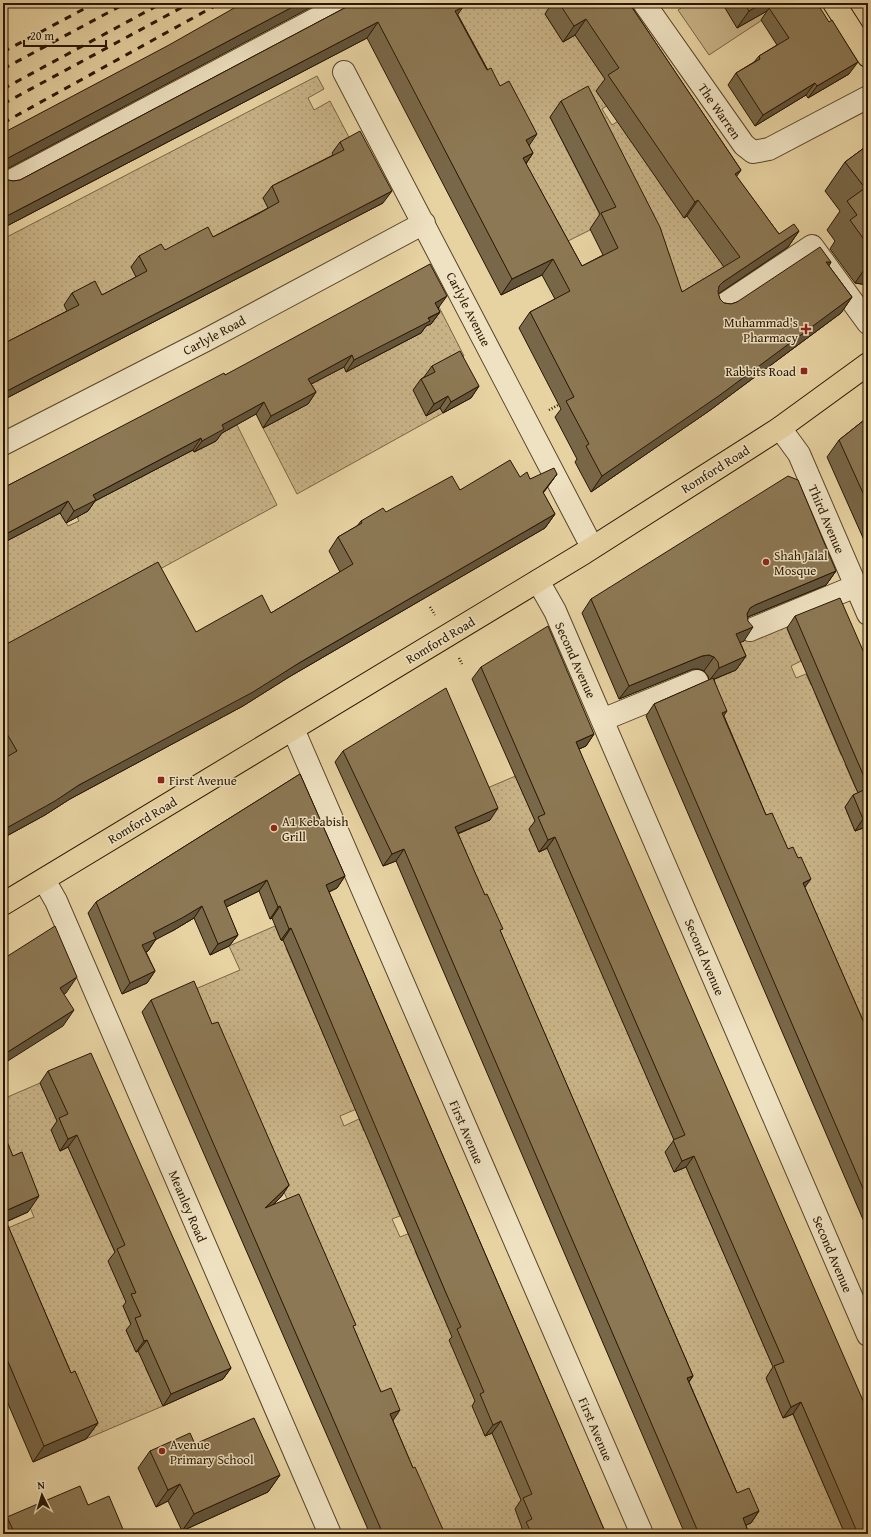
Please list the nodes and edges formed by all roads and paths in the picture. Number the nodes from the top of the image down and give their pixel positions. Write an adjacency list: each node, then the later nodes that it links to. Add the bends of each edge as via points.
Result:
1 (346, 3): 7 (street)
2 (644, 3): 6 (street, The Warren, via 744,145 753,152 769,149)
3 (834, 3): 4 (main road)
4 (868, 56)
5 (344, 72): 8 (street, Carlyle Avenue)
6 (868, 97)
7 (3, 185)
8 (424, 223): 13 (street, Carlyle Avenue); 15 (street, Carlyle Road)
9 (719, 308): 10 (street, via 812,246)
10 (868, 323)
11 (868, 364): 14 (main road, Romford Road)
12 (566, 401): 13 (path)
13 (527, 421): 16 (street, Carlyle Avenue)
14 (780, 428): 16 (main road, Romford Road); 18 (street, Third Avenue, via 799,454)
15 (3, 444)
16 (592, 547): 17 (main road, Romford Road)
17 (538, 581): 22 (street, Second Avenue, via 551,602); 23 (main road, Romford Road)
18 (856, 586): 19 (street, Third Avenue); 20 (street)
19 (868, 614)
20 (750, 630)
21 (697, 681): 22 (street)
22 (602, 720): 26 (street, Second Avenue)
23 (293, 729): 24 (main road, Romford Road); 28 (street, First Avenue)
24 (44, 880): 25 (main road, Romford Road); 27 (street, Meanley Road, via 56,901)
25 (3, 904)
26 (868, 1335)
27 (330, 1534)
28 (642, 1534)

